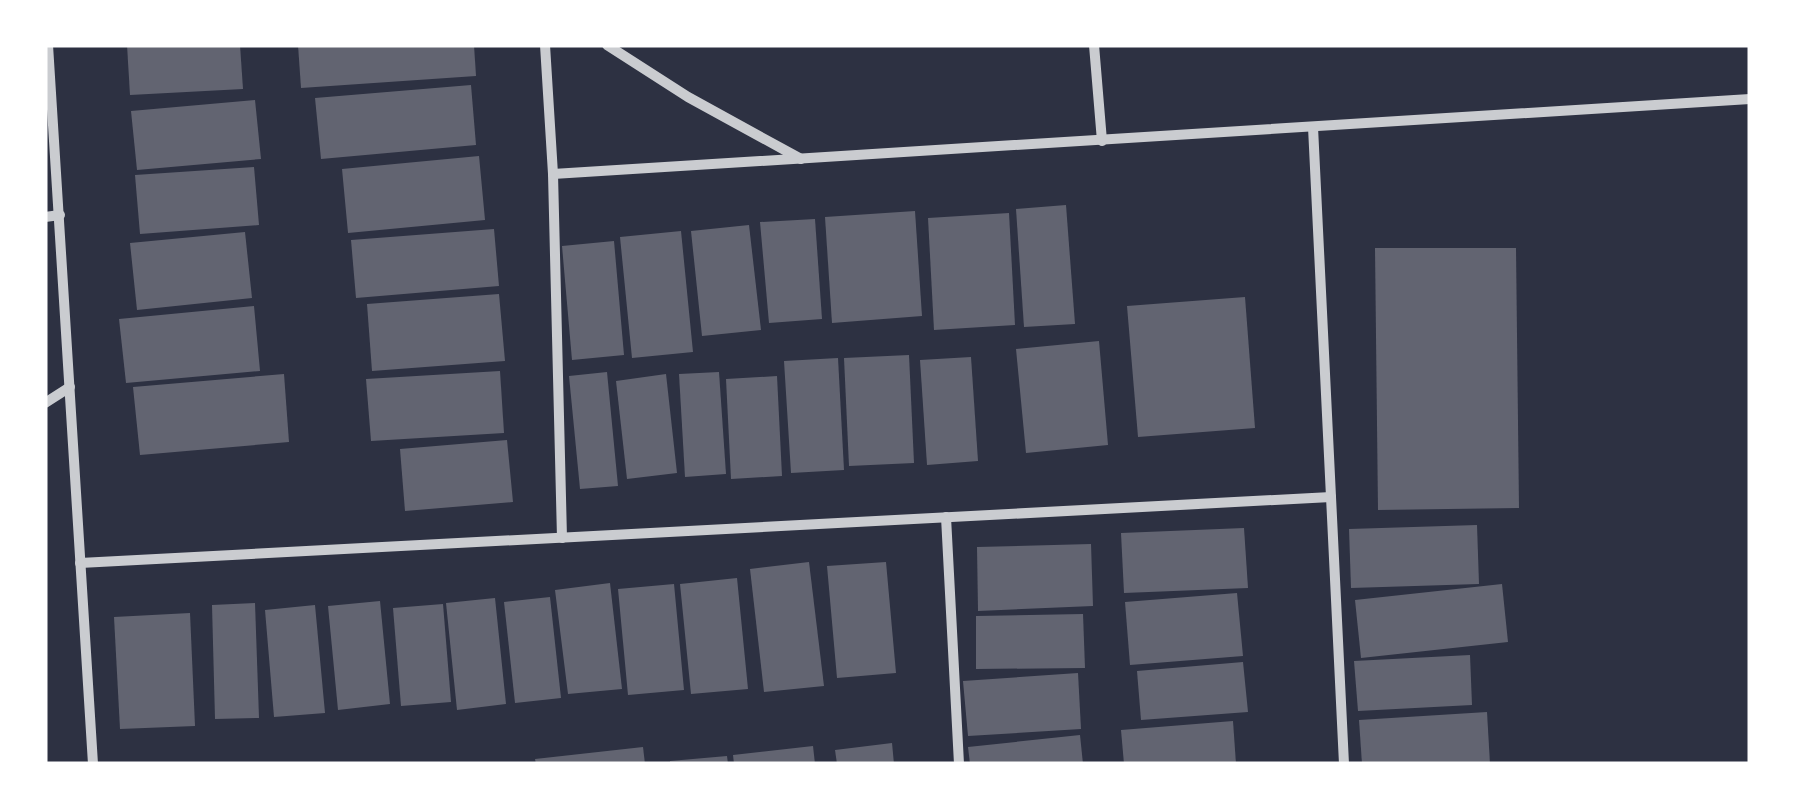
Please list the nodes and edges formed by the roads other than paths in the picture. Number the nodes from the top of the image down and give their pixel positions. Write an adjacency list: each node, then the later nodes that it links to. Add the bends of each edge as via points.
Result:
1 (48, 45): 10 (street)
2 (545, 45): 9 (street)
3 (608, 45): 8 (street)
4 (1094, 45): 7 (street)
5 (1750, 99): 6 (street)
6 (1312, 128): 7 (street); 14 (street)
7 (1102, 141): 8 (street)
8 (802, 159): 9 (street)
9 (553, 174): 16 (street)
10 (60, 214): 11 (street); 12 (street)
11 (45, 217)
12 (70, 387): 13 (street); 17 (street)
13 (45, 404)
14 (1330, 496): 15 (street); 20 (street)
15 (946, 517): 16 (street); 19 (street)
16 (562, 538): 17 (street)
17 (80, 563): 18 (street)
18 (92, 764)
19 (959, 764)
20 (1344, 764)

